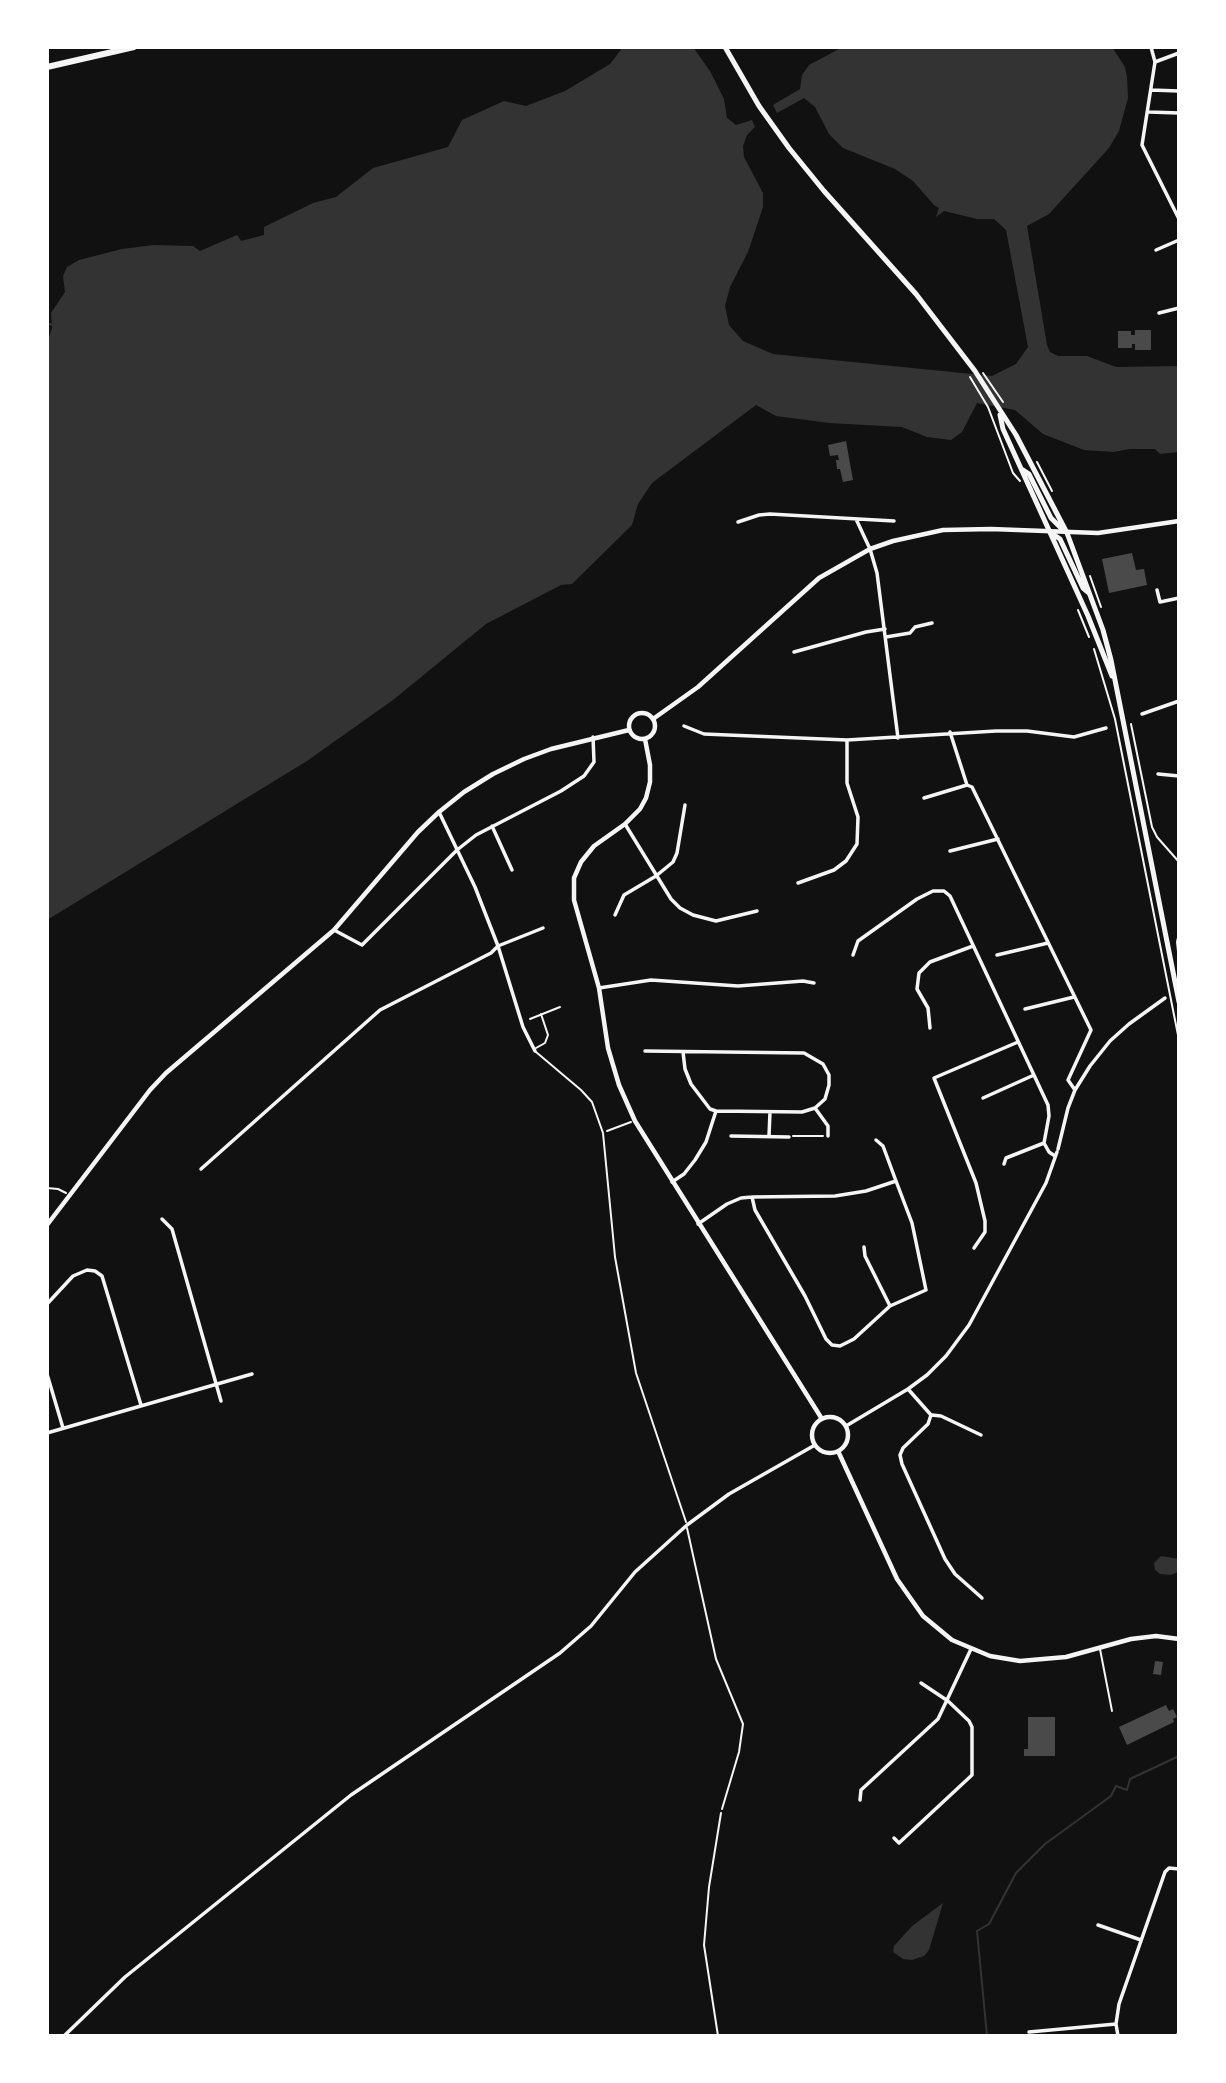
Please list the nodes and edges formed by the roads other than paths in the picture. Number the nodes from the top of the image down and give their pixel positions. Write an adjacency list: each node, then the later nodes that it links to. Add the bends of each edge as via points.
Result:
1 (97, 47): 6 (street)
2 (134, 47): 6 (main road)
3 (725, 47): 18 (main road, via 789,148 916,294 975,371)
4 (1151, 47): 7 (street)
5 (1179, 53): 7 (street)
6 (100, 55): 8 (main road)
7 (1155, 62): 9 (street)
8 (47, 67)
9 (1151, 90): 10 (street); 11 (street)
10 (1179, 91)
11 (1149, 112): 12 (street); 13 (street, via 1142,145)
12 (1179, 113)
13 (1179, 219)
14 (1179, 240): 15 (street)
15 (1156, 250)
16 (1179, 308): 17 (street)
17 (1159, 313)
18 (999, 412): 19 (main road); 25 (main road, via 1034,467)
19 (1021, 468): 24 (main road); 25 (main road, via 1029,474 1051,518)
20 (856, 519): 21 (street); 23 (street, via 770,514); 26 (street)
21 (894, 521)
22 (1179, 521): 25 (street)
23 (738, 522)
24 (1050, 532): 25 (street); 26 (street, via 943,530); 28 (main road, via 1060,539 1083,588); 34 (main road)
25 (1066, 533): 28 (main road)
26 (870, 550): 31 (street); 37 (street, via 819,578 698,688)
27 (1157, 590): 29 (street, via 1160,602)
28 (1091, 595): 34 (main road)
29 (1179, 598)
30 (932, 623): 32 (street)
31 (885, 629): 32 (street); 33 (street)
32 (886, 637): 43 (street)
33 (794, 652)
34 (1116, 688): 73 (main road)
35 (1179, 701): 36 (street)
36 (1143, 714)
37 (653, 719): 40 (street, via 638,714 629,722); 44 (street, via 654,731)
38 (684, 726): 45 (street, via 704,734)
39 (1106, 728): 41 (street, via 1074,737 1027,731)
40 (629, 730): 42 (street); 44 (street, via 637,739)
41 (950, 733): 43 (street); 48 (street)
42 (593, 737): 51 (street, via 493,774); 53 (street, via 594,762 584,776)
43 (898, 738): 45 (street)
44 (645, 739): 52 (street, via 650,782 640,809)
45 (847, 740): 59 (street, via 847,783 858,817 857,844 834,870)
46 (1158, 774): 47 (street)
47 (1179, 776)
48 (967, 785): 49 (street); 54 (street)
49 (924, 798)
50 (685, 805): 58 (street, via 677,853)
51 (439, 812): 55 (street); 63 (street)
52 (625, 824): 58 (street); 70 (street, via 594,846 574,878 574,900)
53 (492, 826): 55 (street); 57 (street)
54 (998, 839): 56 (street); 64 (street)
55 (457, 850): 63 (street, via 362,945); 65 (street)
56 (950, 852)
57 (512, 870)
58 (656, 876): 60 (street, via 671,899 693,915 716,921); 61 (street, via 624,895)
59 (798, 883)
60 (757, 912)
61 (615, 915)
62 (543, 928): 65 (street)
63 (334, 930): 103 (street, via 166,1073)
64 (1048, 943): 68 (street); 71 (street)
65 (498, 946): 80 (street); 97 (street, via 380,1010)
66 (973, 946): 67 (street, via 950,896 938,890 917,899 859,942); 78 (street, via 930,962 919,973 917,989 928,1008); 79 (street)
67 (853, 954)
68 (997, 955)
69 (814, 983): 70 (street, via 738,986 652,980)
70 (599, 988): 99 (street, via 619,1085)
71 (1074, 997): 75 (street); 84 (street, via 1091,1030 1068,1080)
72 (1165, 998): 84 (street, via 1111,1041)
73 (1179, 1002)
74 (560, 1007): 76 (lane)
75 (1025, 1009)
76 (541, 1014): 77 (lane); 80 (lane, via 548,1035)
77 (530, 1019)
78 (930, 1028)
79 (1018, 1042): 83 (street); 105 (street, via 934,1078 976,1183 985,1220 985,1232)
80 (534, 1050): 122 (lane, via 592,1102 603,1133 615,1257 636,1373)
81 (645, 1051): 82 (street)
82 (682, 1052): 86 (street, via 804,1053 823,1064 829,1075 825,1099); 87 (street, via 691,1084)
83 (1034, 1075): 85 (street); 94 (street, via 1048,1105)
84 (1075, 1090): 95 (street)
85 (983, 1098)
86 (816, 1108): 88 (street); 91 (street, via 828,1126)
87 (716, 1111): 88 (street); 99 (street, via 695,1160)
88 (770, 1112): 90 (street)
89 (731, 1136): 90 (street)
90 (769, 1136): 92 (street)
91 (828, 1136)
92 (789, 1137)
93 (876, 1140): 98 (street, via 883,1146)
94 (1044, 1143): 95 (street, via 1049,1152); 96 (street, via 1006,1158)
95 (1057, 1152): 111 (street, via 1046,1183 969,1325 947,1356)
96 (1004, 1164)
97 (201, 1169)
98 (896, 1181): 100 (street, via 835,1196); 107 (street, via 912,1223 926,1290)
99 (672, 1182): 102 (street)
100 (752, 1198): 102 (street, via 727,1203); 107 (street, via 832,1345 854,1339)
101 (162, 1219): 110 (street, via 172,1229)
102 (698, 1224): 115 (street)
103 (47, 1225)
104 (864, 1247): 107 (street)
105 (974, 1248)
106 (47, 1304): 113 (street, via 73,1276 87,1270 102,1276)
107 (890, 1306)
108 (47, 1374): 117 (street)
109 (253, 1374): 110 (street)
110 (216, 1384): 112 (street); 113 (street)
111 (908, 1389): 114 (street); 116 (street)
112 (222, 1402)
113 (141, 1405): 117 (street)
114 (931, 1415): 119 (street); 123 (street, via 928,1424 903,1448 902,1464 945,1559)
115 (822, 1419): 116 (street, via 838,1419); 120 (street, via 812,1430)
116 (846, 1426): 121 (street, via 846,1443)
117 (62, 1428): 118 (street)
118 (47, 1433)
119 (981, 1435)
120 (814, 1445): 121 (street, via 823,1452); 122 (street)
121 (838, 1451): 126 (street, via 911,1601 938,1630)
122 (687, 1525): 131 (lane, via 716,1659 743,1724); 138 (street, via 635,1572 591,1626 560,1653 351,1795 125,1976)
123 (982, 1598)
124 (1177, 1638): 125 (street, via 1131,1639)
125 (1100, 1648): 126 (street, via 1020,1661); 129 (lane)
126 (971, 1649): 128 (street)
127 (921, 1683): 128 (street)
128 (948, 1701): 130 (street, via 937,1719 861,1790); 132 (street, via 972,1727 972,1775 899,1843)
129 (1112, 1711)
130 (859, 1800)
131 (722, 1809)
132 (894, 1838)
133 (1179, 1869): 135 (street, via 1165,1872)
134 (1098, 1925): 135 (street)
135 (1141, 1940): 136 (street)
136 (1116, 2024): 137 (street); 139 (street)
137 (1029, 2032)
138 (64, 2036)
139 (1118, 2036)

